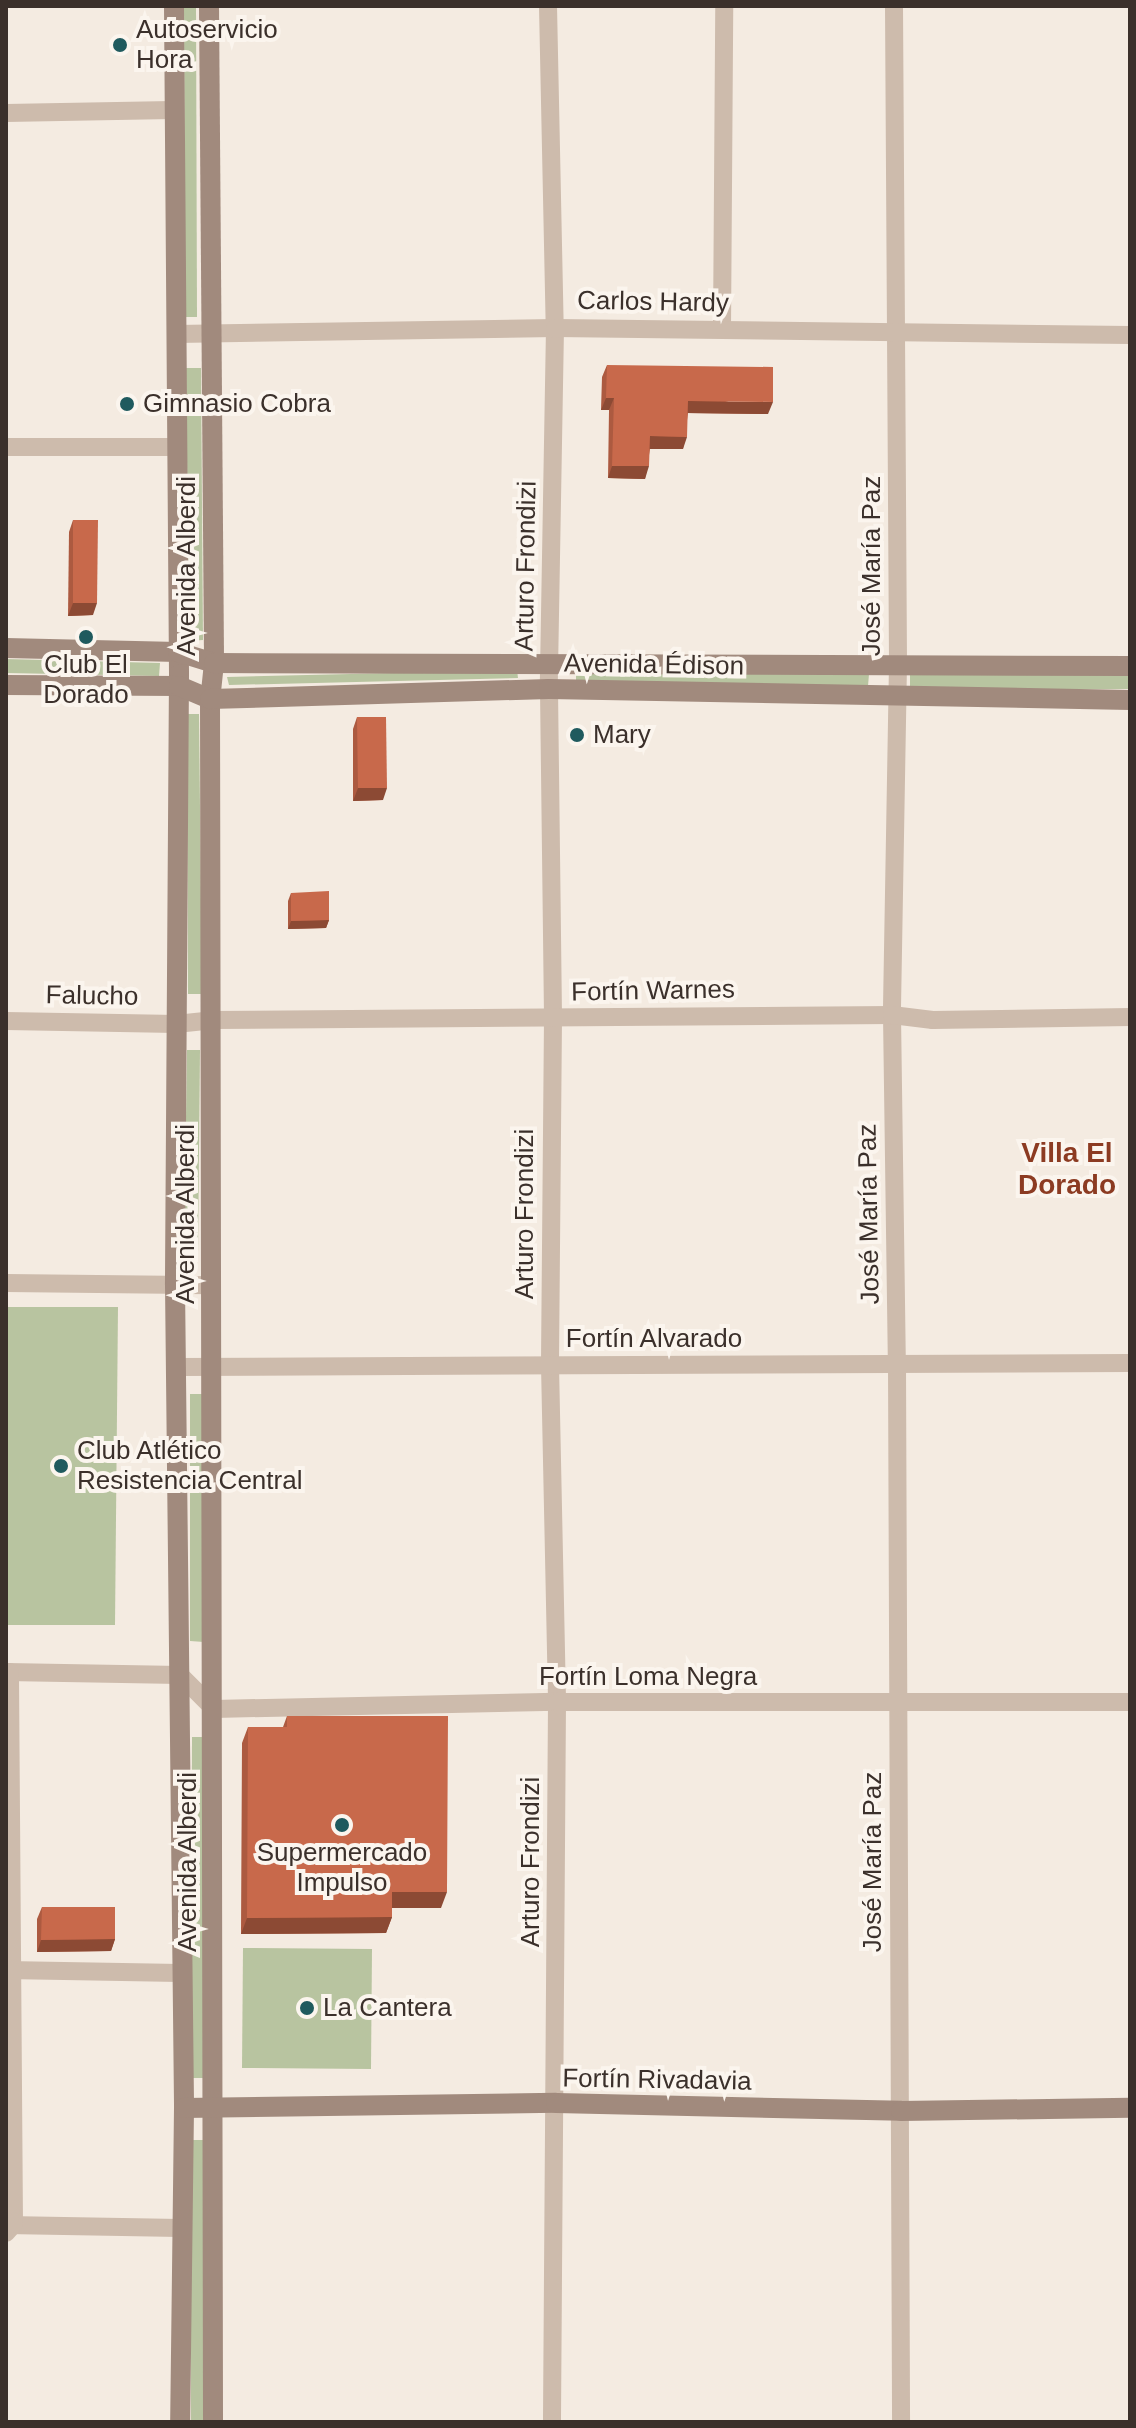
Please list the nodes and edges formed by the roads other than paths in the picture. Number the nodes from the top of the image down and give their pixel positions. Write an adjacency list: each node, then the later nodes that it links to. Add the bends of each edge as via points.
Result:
1 (174, 6): 6 (main road, Avenida Alberdi)
2 (209, 6): 11 (main road, Avenida Alberdi)
3 (548, 6): 8 (street, Arturo Frondizi)
4 (724, 6): 9 (street)
5 (894, 6): 10 (street, José María Paz)
6 (172, 110): 7 (street); 12 (main road, Avenida Alberdi)
7 (6, 113)
8 (555, 328): 9 (street, Carlos Hardy); 11 (street, Carlos Hardy); 18 (street, Arturo Frondizi)
9 (722, 329): 10 (street, Carlos Hardy)
10 (898, 332): 13 (street, Carlos Hardy); 20 (street, José María Paz)
11 (211, 333): 12 (street, Carlos Hardy); 19 (main road, Avenida Alberdi)
12 (176, 334): 15 (main road, Avenida Alberdi)
13 (1130, 335)
14 (6, 447): 15 (street)
15 (175, 447): 17 (main road, Avenida Alberdi)
16 (6, 648): 17 (main road, Avenida Édison)
17 (178, 652): 19 (main road, Avenida Édison); 23 (main road, Avenida Alberdi)
18 (550, 662): 19 (main road, Avenida Édison); 20 (main road, Avenida Édison); 24 (street, Arturo Frondizi)
19 (214, 663): 26 (main road, Avenida Alberdi)
20 (898, 664): 21 (main road, Avenida Édison); 25 (street, José María Paz)
21 (1130, 666)
22 (6, 685): 23 (main road)
23 (179, 686): 26 (main road, Avenida Édison); 33 (main road, Avenida Alberdi)
24 (549, 689): 25 (main road, Avenida Édison); 26 (main road, Avenida Édison); 30 (street, Arturo Frondizi)
25 (897, 696): 27 (main road, Avenida Édison); 28 (street, José María Paz)
26 (210, 699): 31 (main road, Avenida Alberdi)
27 (1130, 700)
28 (892, 1015): 29 (street, Fortín Warnes, via 933,1020); 30 (street, Fortín Warnes); 39 (street, José María Paz)
29 (1130, 1017)
30 (553, 1018): 31 (street, Fortín Warnes); 38 (street, Arturo Frondizi)
31 (212, 1020): 33 (street, Fortín Warnes); 36 (main road, Avenida Alberdi)
32 (6, 1021): 33 (street, Falucho)
33 (176, 1024): 35 (main road, Avenida Alberdi)
34 (6, 1283): 35 (street)
35 (175, 1285): 36 (street); 40 (main road, Avenida Alberdi)
36 (212, 1285): 41 (main road, Avenida Alberdi)
37 (1130, 1363): 39 (street, Fortín Alvarado)
38 (550, 1365): 39 (street, Fortín Alvarado); 41 (street, Fortín Alvarado); 44 (street, Arturo Frondizi)
39 (897, 1365): 46 (street, José María Paz)
40 (177, 1367): 41 (street, Fortín Alvarado); 43 (main road, Avenida Alberdi)
41 (212, 1368): 47 (main road, Avenida Alberdi)
42 (8, 1672): 43 (street); 48 (street)
43 (180, 1675): 47 (street); 49 (main road, Avenida Alberdi)
44 (557, 1702): 46 (street, Fortín Loma Negra); 47 (street, Fortín Loma Negra); 50 (street, Arturo Frondizi)
45 (1130, 1702): 46 (street, Fortín Loma Negra)
46 (898, 1704): 54 (street, José María Paz)
47 (214, 1709): 51 (main road, Avenida Alberdi)
48 (10, 1970): 49 (street); 55 (street)
49 (180, 1973): 52 (main road, Avenida Alberdi)
50 (556, 2103): 51 (main road, Fortín Rivadavia); 54 (main road, Fortín Rivadavia); 59 (street, Arturo Frondizi)
51 (215, 2107): 52 (main road, Fortín Rivadavia); 58 (main road, Avenida Alberdi)
52 (184, 2108): 56 (main road, Avenida Alberdi)
53 (1130, 2108): 54 (main road, Fortín Rivadavia)
54 (901, 2111): 60 (street, José María Paz)
55 (9, 2227): 56 (street)
56 (180, 2228): 57 (main road, Avenida Alberdi)
57 (180, 2422)
58 (213, 2422)
59 (552, 2422)
60 (901, 2422)

